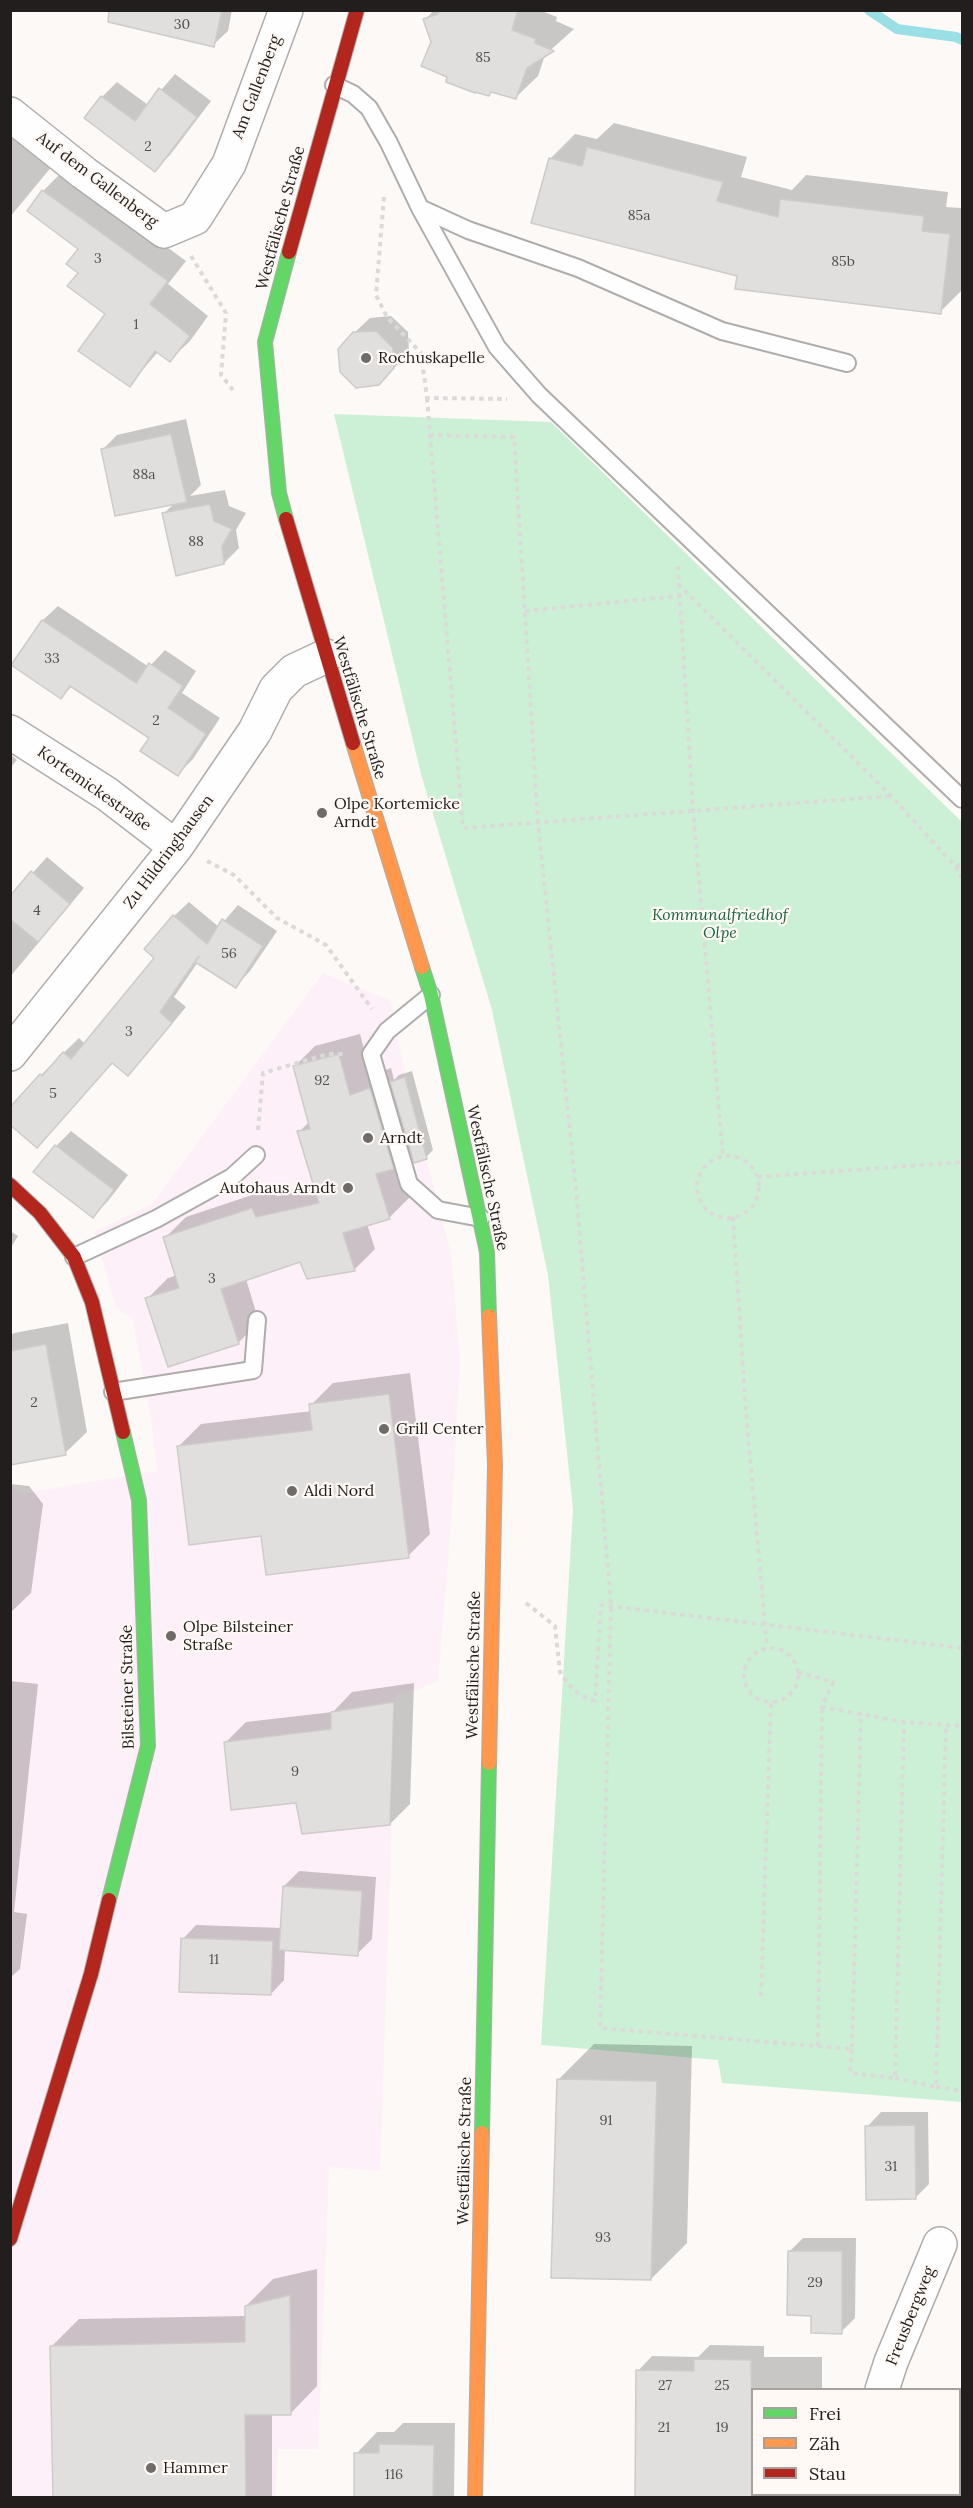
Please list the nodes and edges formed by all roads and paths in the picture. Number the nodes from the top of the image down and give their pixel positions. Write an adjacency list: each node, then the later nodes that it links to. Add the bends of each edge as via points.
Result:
1 (286, 10): 6 (street, Am Gallenberg)
2 (357, 10): 3 (street, Westfälische Straße)
3 (334, 85): 5 (lane, via 369,108); 18 (street, Westfälische Straße, via 265,342 279,493)
4 (10, 114): 8 (street, Auf dem Gallenberg)
5 (389, 143): 7 (lane); 12 (path, via 376,295 387,317 421,353)
6 (229, 164): 8 (street, Auf dem Gallenberg, via 195,218)
7 (420, 208): 9 (lane, via 468,230 578,268 722,331); 11 (lane, via 497,347)
8 (164, 231): 10 (path, via 190,253 226,313 221,375)
9 (847, 363)
10 (234, 392)
11 (539, 395): 12 (path, via 505,399); 14 (lane)
12 (427, 398): 13 (path)
13 (429, 435): 17 (path, via 514,437); 23 (path, via 463,828)
14 (677, 526): 15 (path); 21 (lane)
15 (678, 584): 16 (path); 20 (path)
16 (679, 596): 17 (path); 22 (path)
17 (525, 610): 23 (path)
18 (326, 656): 24 (street, Zu Hildringhausen, via 294,670 276,689 255,731); 29 (street, Westfälische Straße)
19 (10, 732): 24 (street, Kortemickestraße, via 107,794)
20 (891, 796): 22 (path); 27 (path)
21 (963, 798)
22 (693, 809): 23 (path); 34 (path)
23 (538, 822): 44 (path, via 576,1190)
24 (176, 847): 31 (street, Zu Hildringhausen)
25 (206, 860): 30 (path, via 234,875 278,918 326,945)
26 (963, 863): 27 (path)
27 (956, 867): 28 (path)
28 (963, 879)
29 (431, 995): 30 (lane); 39 (street, Westfälische Straße)
30 (387, 1031): 39 (lane, via 371,1054 409,1184 438,1210)
31 (10, 1054)
32 (328, 1054): 33 (path, via 263,1073)
33 (256, 1155): 40 (lane, via 232,1178)
34 (723, 1156): 36 (path, via 747,1162); 38 (path, via 707,1164 701,1173 698,1195 715,1215)
35 (963, 1162): 36 (path)
36 (758, 1177): 38 (path, via 755,1202)
37 (10, 1185): 40 (street, Bilsteiner Straße, via 40,1213)
38 (733, 1217): 45 (path)
39 (481, 1218): 43 (street, Westfälische Straße, via 487,1252 495,1465)
40 (74, 1257): 42 (street, Bilsteiner Straße, via 92,1302)
41 (257, 1320): 42 (lane, via 253,1370)
42 (113, 1392): 61 (street, Bilsteiner Straße, via 139,1500 148,1746 91,1974)
43 (492, 1600): 44 (path, via 528,1604 555,1626 560,1672 575,1690 595,1701 601,1605); 64 (street, Westfälische Straße)
44 (611, 1606): 45 (path); 56 (path, via 600,2028)
45 (766, 1624): 46 (path); 47 (path)
46 (767, 1648): 48 (path, via 783,1650); 49 (path, via 751,1655 743,1678 750,1692)
47 (963, 1648)
48 (798, 1672): 49 (path, via 789,1695); 50 (path, via 833,1682)
49 (771, 1702): 55 (path)
50 (822, 1707): 51 (path); 56 (path)
51 (861, 1713): 52 (path); 57 (path)
52 (904, 1722): 53 (path); 58 (path)
53 (946, 1725): 54 (path); 59 (path)
54 (963, 1726)
55 (761, 1996)
56 (818, 2046): 57 (path)
57 (852, 2049): 58 (path, via 850,2073)
58 (895, 2078): 59 (path)
59 (936, 2086): 60 (path)
60 (963, 2091)
61 (10, 2239)
62 (940, 2244): 63 (street, Freusbergweg)
63 (883, 2388)
64 (475, 2498)

